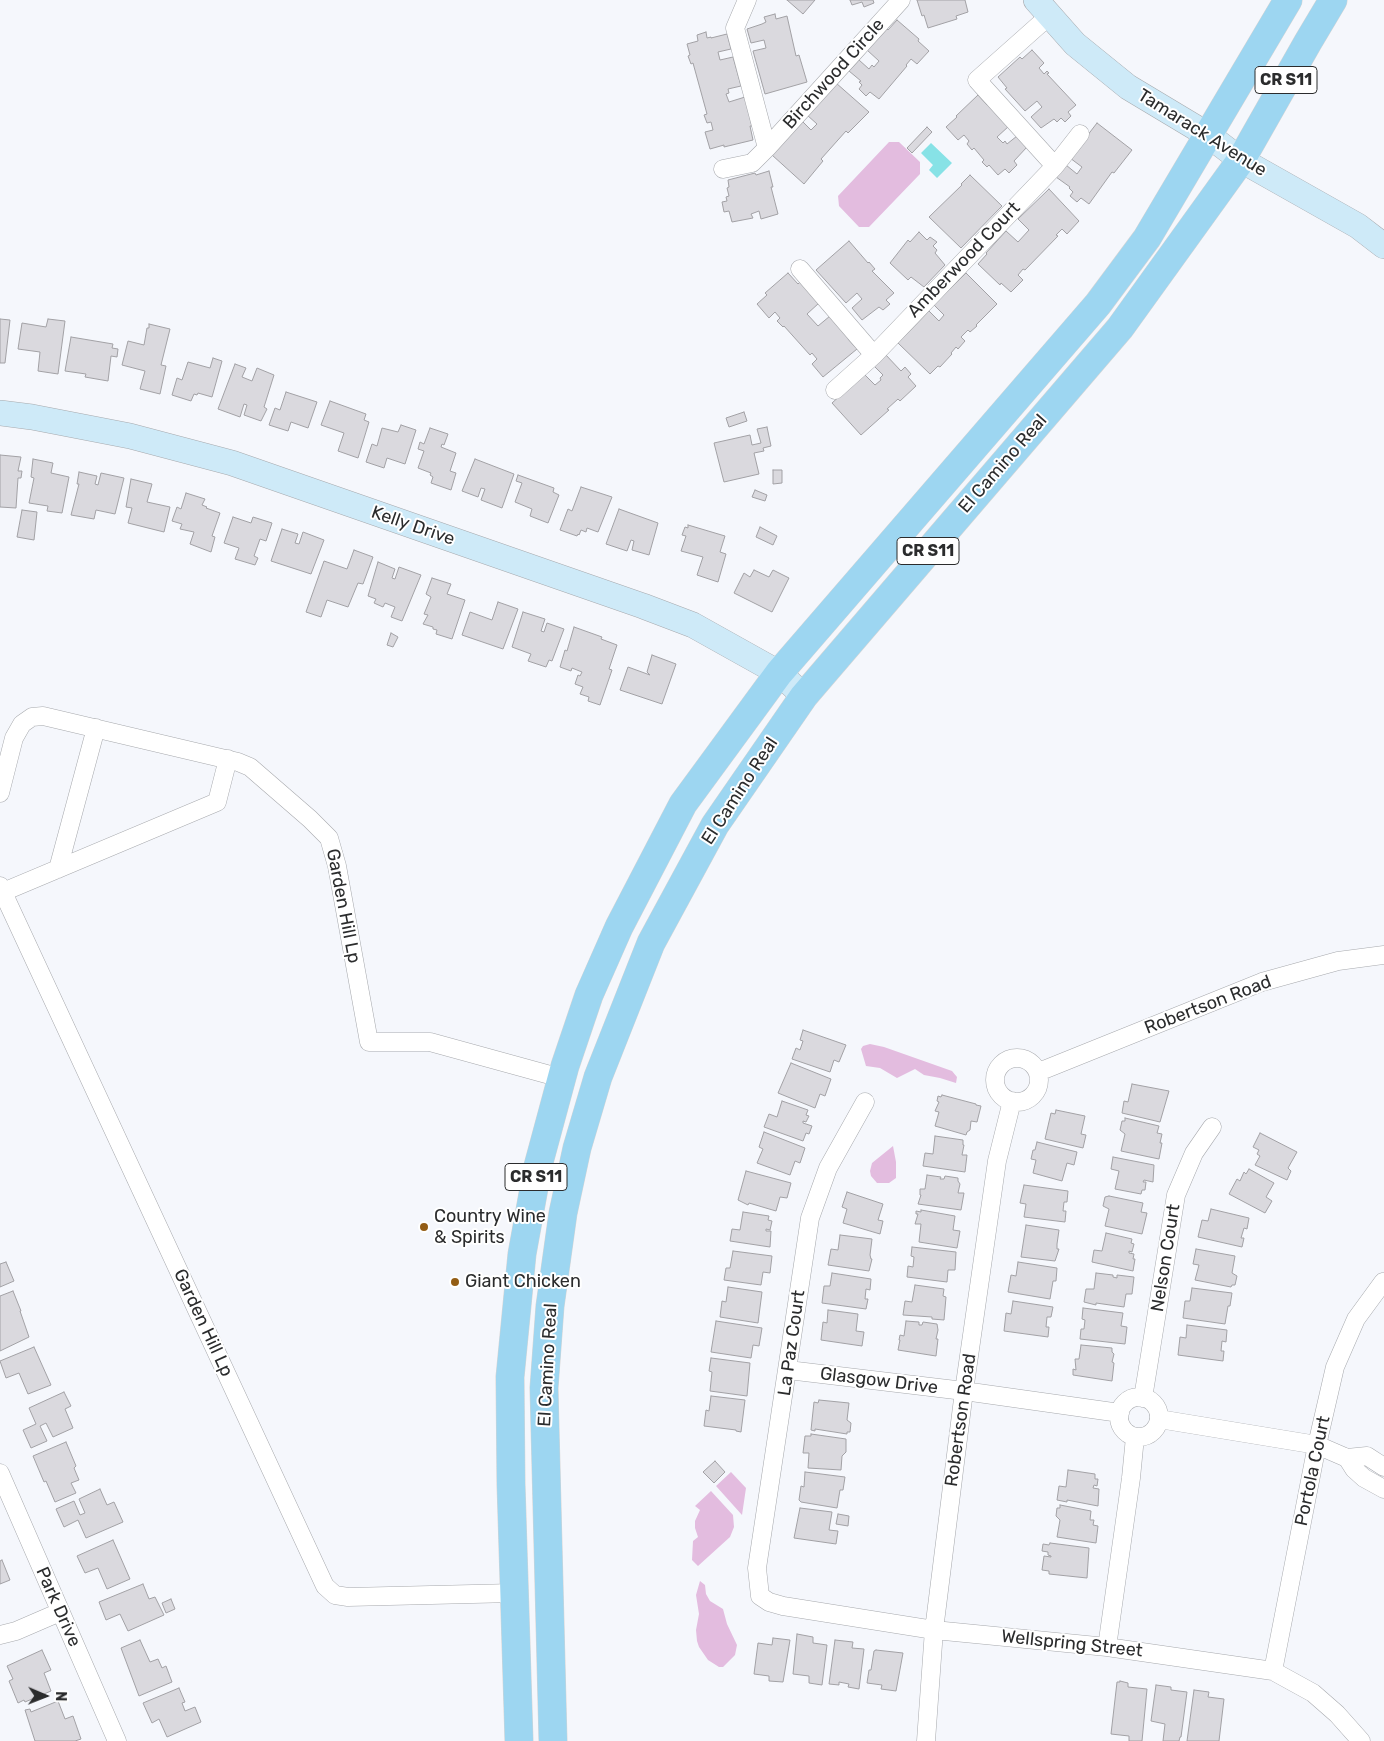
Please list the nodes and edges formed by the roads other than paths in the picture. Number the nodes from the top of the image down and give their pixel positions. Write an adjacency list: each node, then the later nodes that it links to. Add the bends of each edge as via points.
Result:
1 (747, 0): 8 (street, Birchwood Circle, via 735,28)
2 (901, 0): 8 (street, Birchwood Circle)
3 (1288, 0): 7 (main road, El Camino Real / CR S11)
4 (1333, 0): 9 (main road, El Camino Real / CR S11)
5 (1043, 8): 7 (street, Tamarack Avenue, via 1075,44 1128,87); 10 (street, via 977,80)
6 (1080, 134): 10 (street, Amberwood Court)
7 (1208, 136): 9 (street, Tamarack Avenue); 17 (main road, El Camino Real / CR S11, via 1147,238 1098,304)
8 (768, 148): 11 (street, Birchwood Circle, via 752,163)
9 (1242, 160): 12 (street, Tamarack Avenue, via 1358,226); 18 (main road, El Camino Real / CR S11, via 1120,328)
10 (1055, 166): 14 (street, Amberwood Court)
11 (724, 169)
12 (1384, 246)
13 (800, 270): 14 (street)
14 (874, 354): 15 (street, Amberwood Court)
15 (835, 390)
16 (0, 412): 17 (street, Kelly Drive, via 130,436 232,463 693,625)
17 (779, 673): 18 (street, Kelly Drive); 26 (main road, El Camino Real / CR S11, via 682,804 619,926 589,995)
18 (804, 696): 51 (main road, El Camino Real / CR S11, via 715,825 651,943 598,1077 577,1148 562,1213 544,1388)
19 (96, 728): 20 (street, Garden Hill Lp); 21 (street, Garden Hill Lp, via 43,716 32,717 22,724 14,738); 22 (street)
20 (228, 759): 22 (street, via 217,802); 26 (street, Garden Hill Lp, via 250,767 329,838 369,1042 430,1042)
21 (0, 793)
22 (58, 869): 23 (street)
23 (2, 889): 42 (street, Garden Hill Lp, via 326,1586 335,1595 348,1597)
24 (1384, 955): 25 (street, Robertson Road, via 1338,961 1262,982)
25 (1037, 1071): 27 (street, via 1039,1078 1030,1098); 27 (street, via 1028,1060 1021,1058 1002,1064 995,1077 996,1084 1002,1096)
26 (561, 1078): 42 (main road, El Camino Real / CR S11, via 529,1207 516,1301 510,1377)
27 (1012, 1101): 32 (street, Robertson Road, via 997,1161)
28 (864, 1102): 31 (street, La Paz Court, via 828,1168 810,1218)
29 (1212, 1127): 33 (street, Nelson Court, via 1194,1153 1176,1195)
30 (1383, 1282): 37 (street, Portola Court, via 1356,1319 1335,1367)
31 (788, 1370): 32 (street, Glasgow Drive); 43 (street, La Paz Court, via 757,1568)
32 (964, 1391): 34 (street, Glasgow Drive); 45 (street, Robertson Road)
33 (1143, 1398): 34 (street, via 1128,1401); 35 (street, via 1156,1407)
34 (1120, 1413): 36 (street, via 1124,1430)
35 (1159, 1419): 36 (street, via 1148,1435); 37 (street)
36 (1135, 1437): 47 (street)
37 (1317, 1445): 38 (street); 48 (street, Portola Court)
38 (1347, 1458): 39 (street, via 1367,1456); 41 (street, via 1364,1478)
39 (1384, 1467)
40 (0, 1473): 44 (street, Park Drive)
41 (1384, 1489)
42 (514, 1593): 50 (main road, El Camino Real / CR S11)
43 (760, 1596): 45 (street, Wellspring Street, via 783,1606)
44 (60, 1612): 46 (street); 49 (street, Park Drive)
45 (934, 1630): 47 (street, Wellspring Street); 52 (street, Robertson Road)
46 (0, 1635)
47 (1107, 1647): 48 (street, Wellspring Street)
48 (1273, 1671): 53 (street, Wellspring Street, via 1313,1693)
49 (117, 1741)
50 (519, 1741)
51 (553, 1741)
52 (926, 1741)
53 (1361, 1741)

